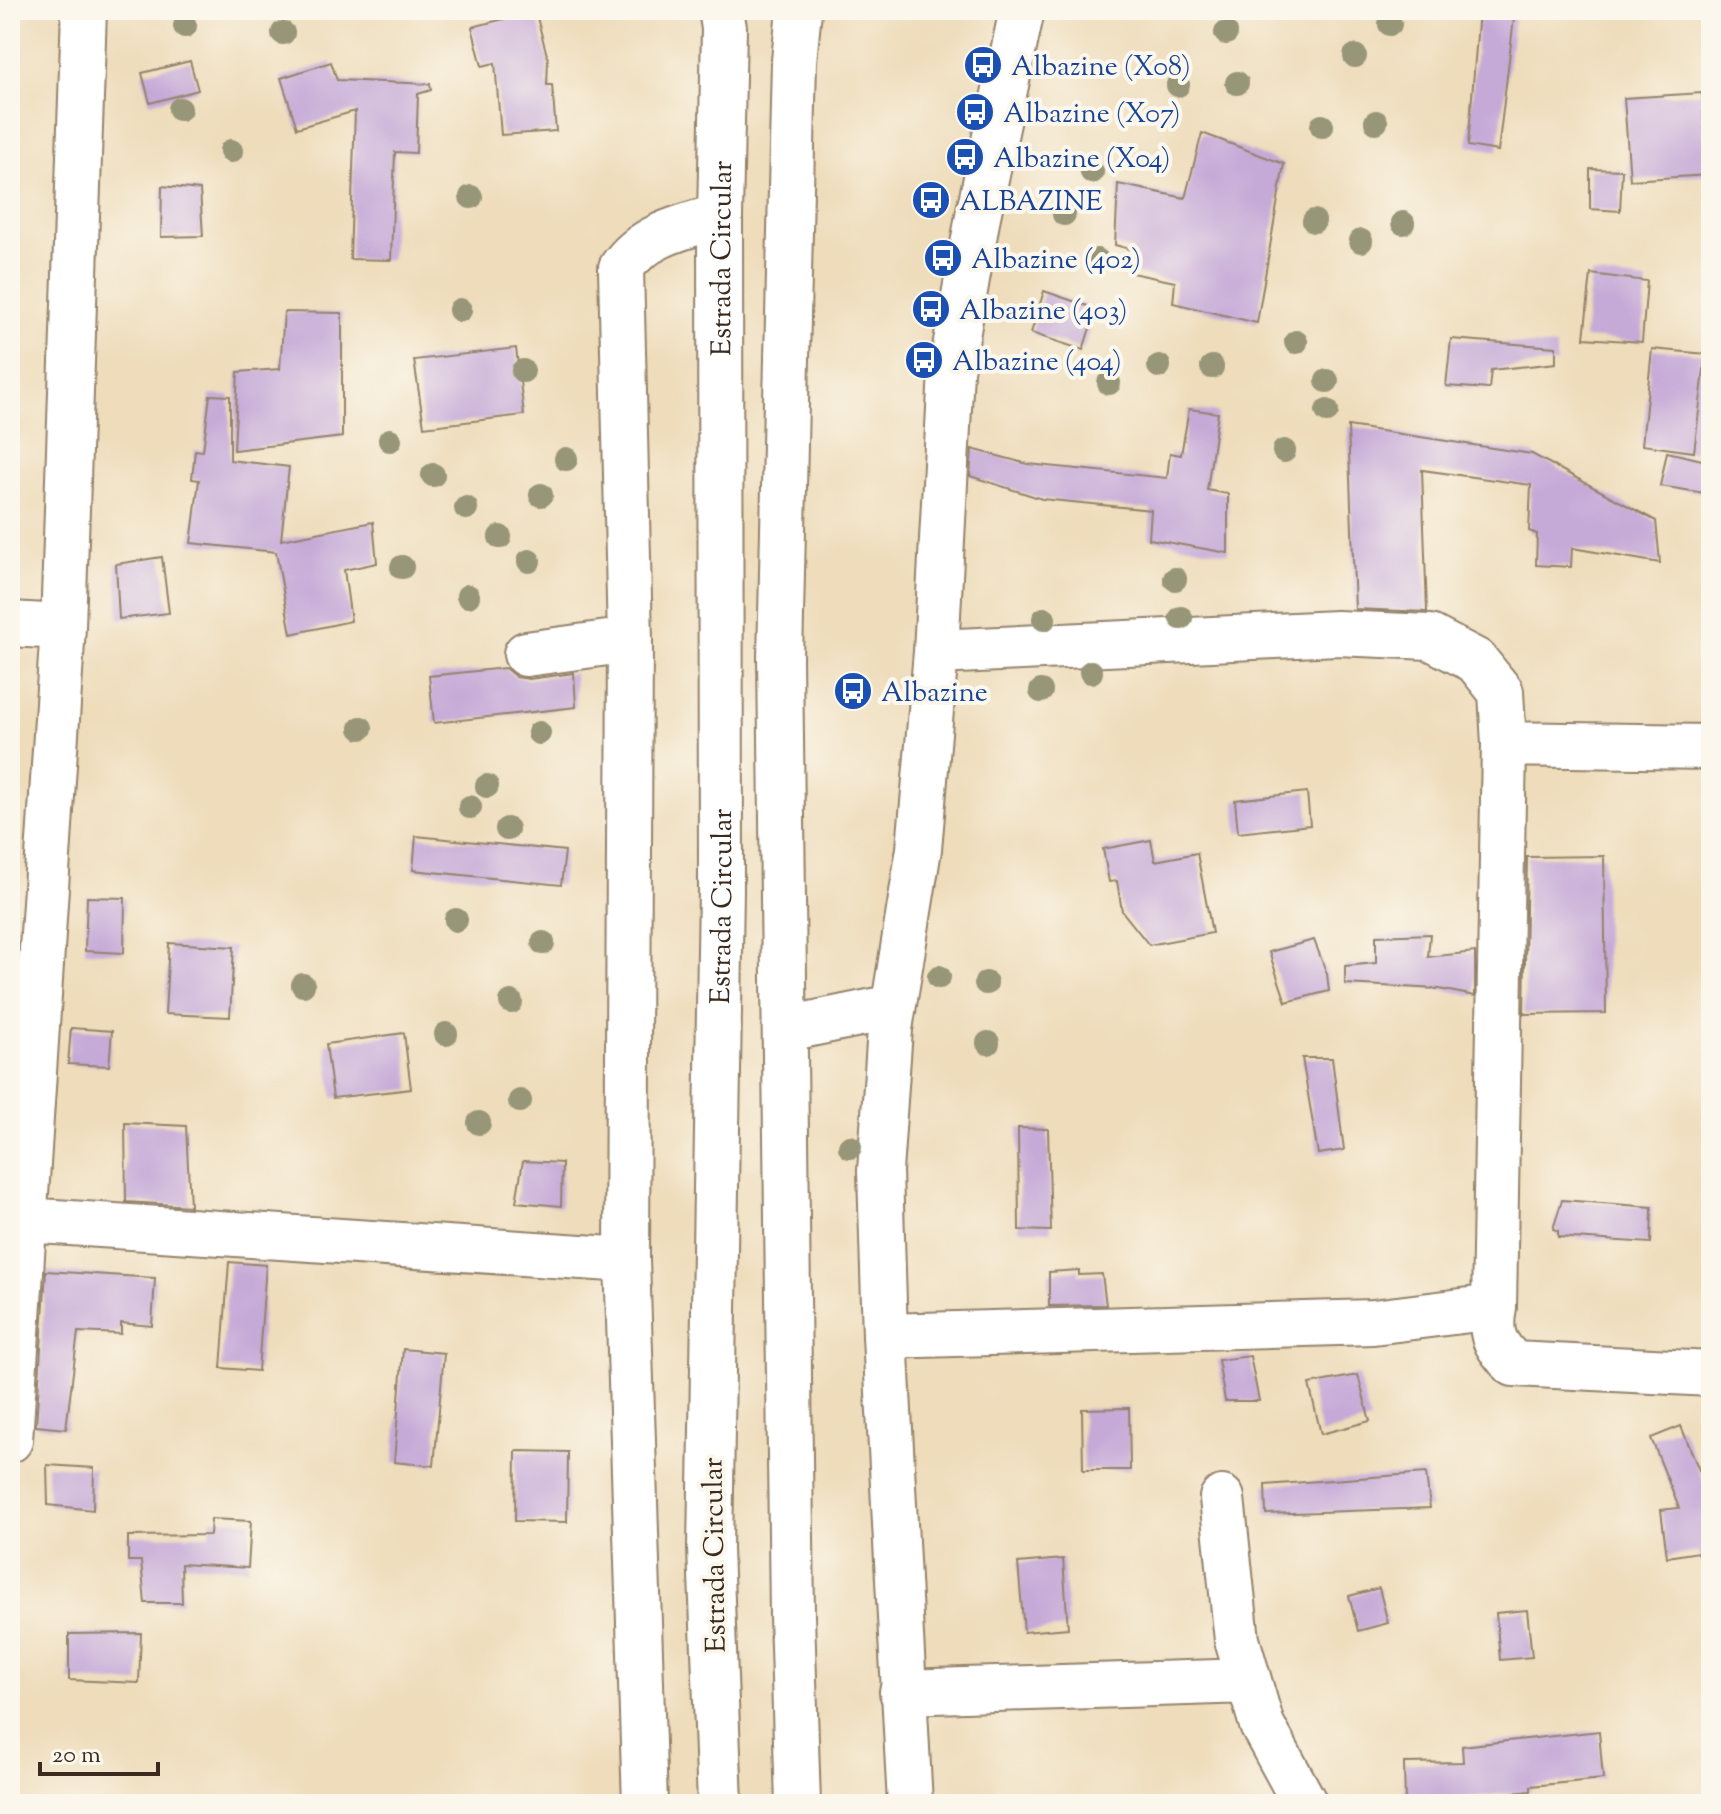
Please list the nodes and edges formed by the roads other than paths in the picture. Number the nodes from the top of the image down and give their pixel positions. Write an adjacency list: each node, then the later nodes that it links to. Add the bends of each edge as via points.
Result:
1 (84, 10): 7 (street)
2 (721, 10): 5 (street, Estrada Circular)
3 (799, 10): 14 (street, via 780,658)
4 (1022, 10): 9 (street, via 951,371)
5 (720, 216): 8 (street, via 634,249 621,268); 25 (street, Estrada Circular, via 721,890 710,1549)
6 (10, 624): 7 (street)
7 (63, 627): 15 (street)
8 (630, 640): 10 (street); 16 (street)
9 (936, 652): 11 (street, via 1337,633 1430,637 1476,661 1501,692); 13 (street, via 919,849)
10 (526, 654)
11 (1504, 744): 12 (street); 17 (street)
12 (1711, 747)
13 (893, 1007): 14 (street); 18 (street, via 880,1171)
14 (787, 1029): 26 (street)
15 (18, 1219): 16 (street); 20 (street)
16 (627, 1260): 24 (street)
17 (1494, 1307): 18 (street, via 1373,1322); 19 (street, via 1489,1330 1498,1349 1514,1364)
18 (885, 1336): 23 (street)
19 (1711, 1374)
20 (10, 1440)
21 (1222, 1498): 22 (street, via 1237,1640)
22 (1249, 1681): 23 (street); 28 (street, via 1262,1725)
23 (902, 1692): 27 (street)
24 (645, 1804)
25 (720, 1804)
26 (798, 1804)
27 (910, 1804)
28 (1305, 1804)

